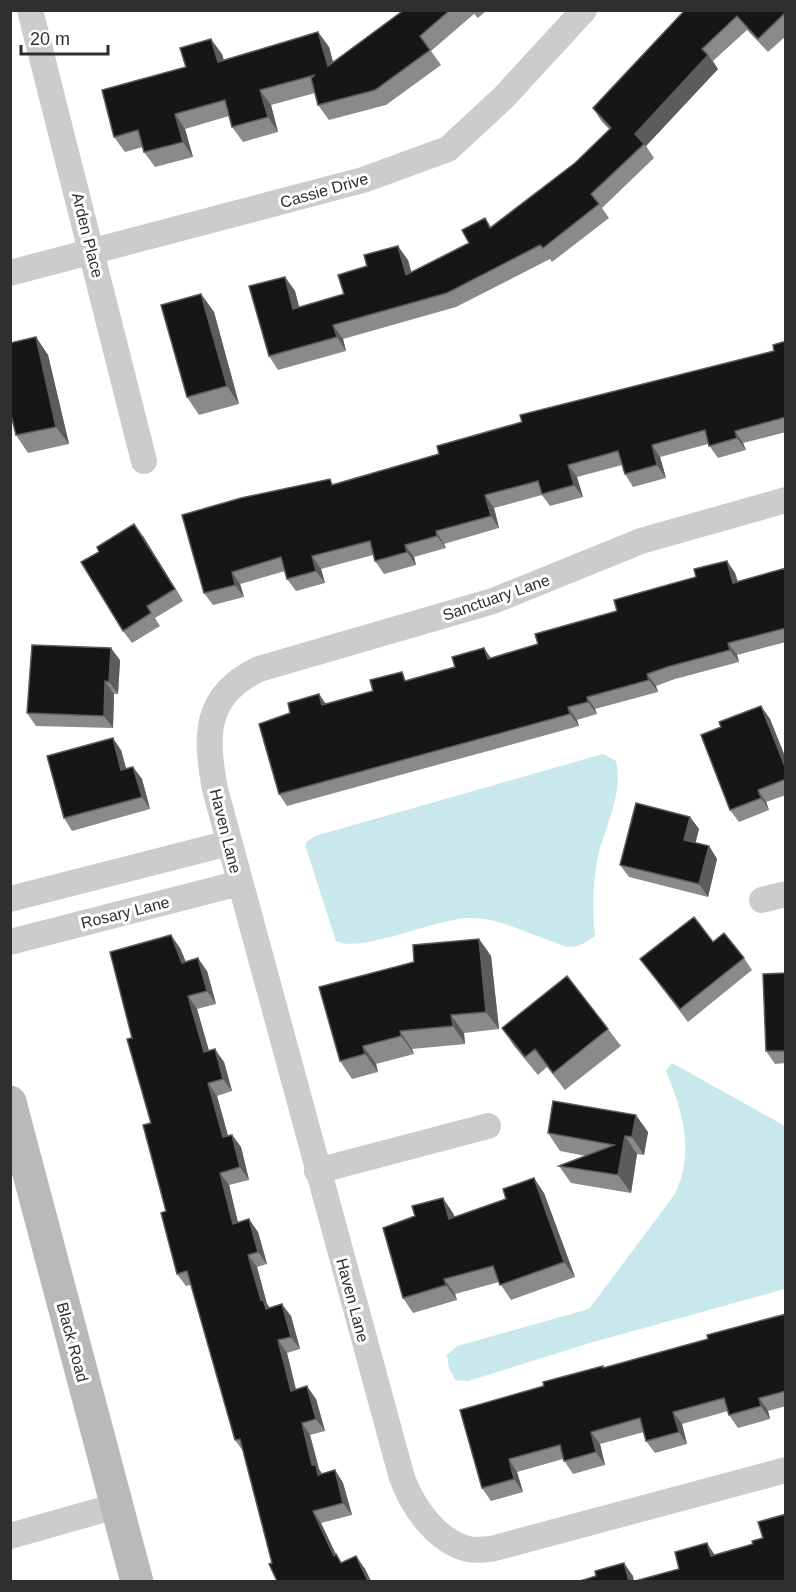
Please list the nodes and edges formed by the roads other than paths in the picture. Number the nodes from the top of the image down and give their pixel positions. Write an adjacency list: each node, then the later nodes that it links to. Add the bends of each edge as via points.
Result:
1 (30, 10): 3 (street, Arden Place)
2 (584, 10): 3 (street, Cassie Drive, via 504,97 448,149 363,180)
3 (93, 254): 4 (street, Cassie Drive); 5 (street, Arden Place)
4 (10, 273)
5 (144, 461)
6 (786, 500): 7 (street, Sanctuary Lane, via 641,541 493,601 259,669 228,689)
7 (217, 706): 8 (street, Haven Lane, via 208,742)
8 (229, 843): 9 (street, Haven Lane); 10 (street)
9 (240, 883): 11 (street, Rosary Lane); 14 (street, Haven Lane)
10 (10, 899)
11 (10, 942)
12 (10, 1102): 16 (main road, Black Road)
13 (488, 1126): 14 (street)
14 (318, 1171): 15 (street, Haven Lane, via 408,1494 429,1523 455,1544 469,1549 512,1545)
15 (786, 1470)
16 (116, 1506): 17 (street); 18 (main road, Black Road)
17 (10, 1536)
18 (137, 1581)

